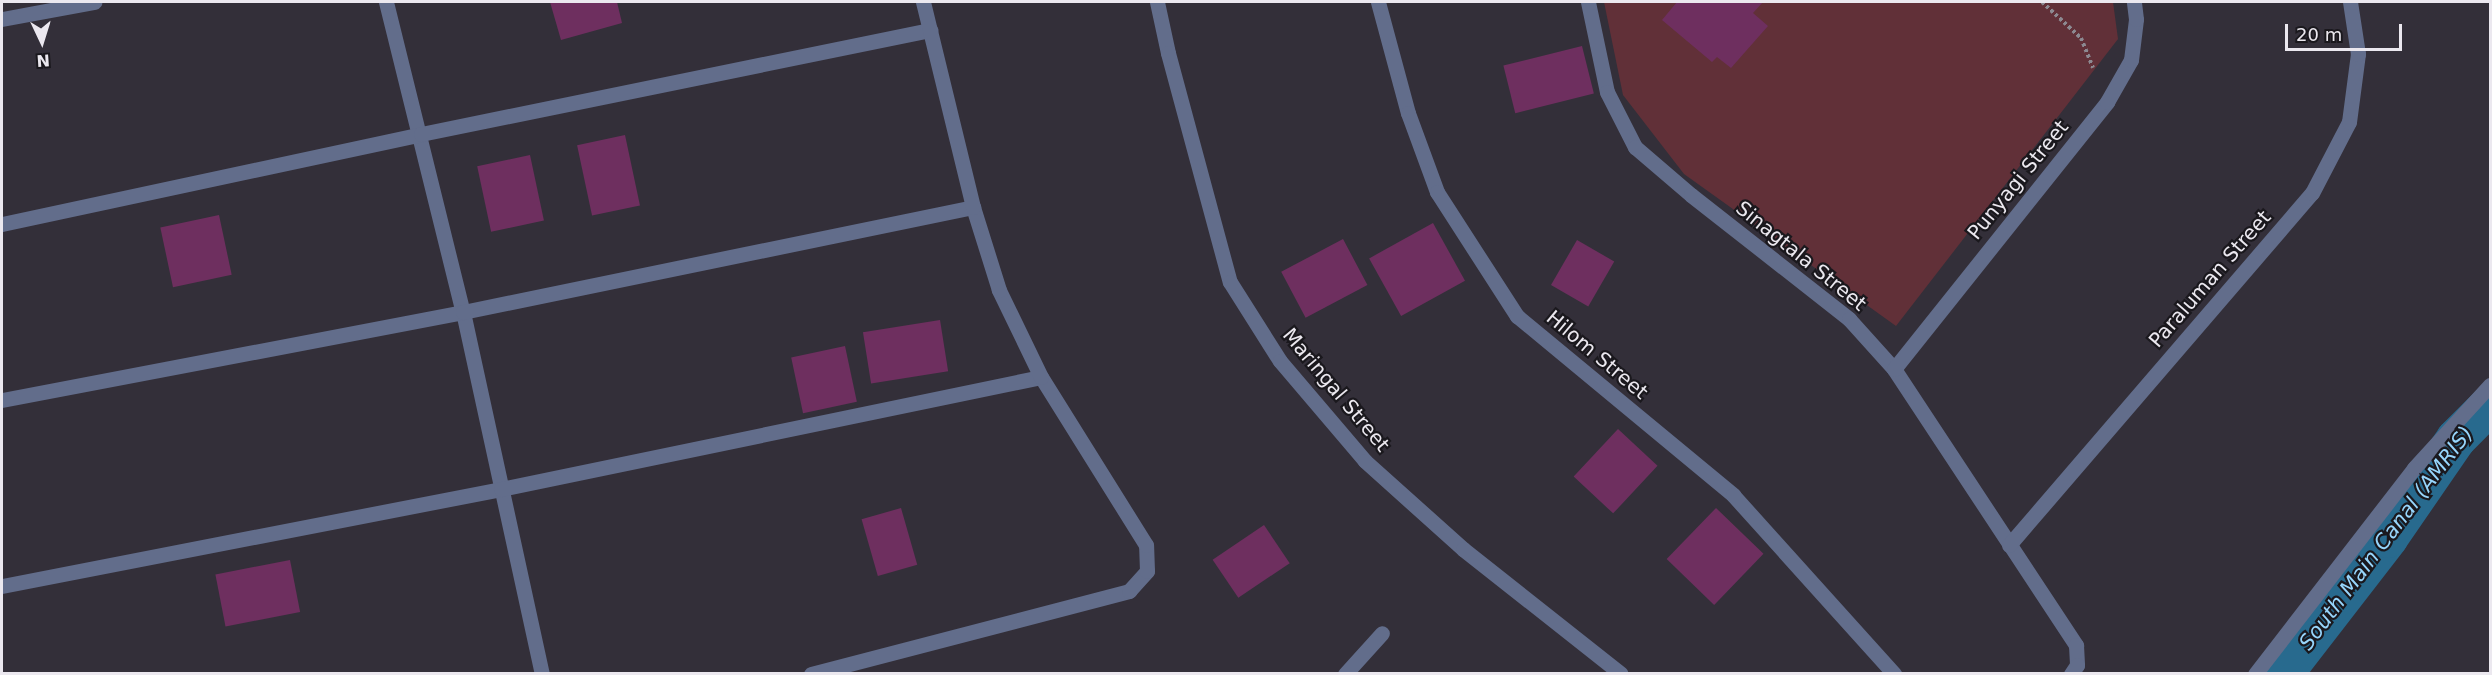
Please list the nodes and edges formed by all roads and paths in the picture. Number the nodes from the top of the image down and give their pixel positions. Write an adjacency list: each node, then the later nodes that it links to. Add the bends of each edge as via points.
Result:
1 (94, 2): 10 (street)
2 (386, 2): 13 (street)
3 (923, 2): 11 (street)
4 (1157, 2): 29 (street, Maringal Street, via 1230,282 1280,361 1365,461 1463,549)
5 (1378, 2): 30 (street, Hilom Street, via 1408,113 1437,192 1517,316 1733,495)
6 (1588, 2): 17 (street, Sinagtala Street, via 1607,92 1635,147 1849,319)
7 (2042, 2): 12 (path, via 2081,38)
8 (2134, 2): 12 (street, Punyagi Street, via 2132,60)
9 (2350, 2): 22 (street, Paraluman Street, via 2358,54 2349,122 2312,193)
10 (2, 19)
11 (930, 30): 13 (street); 14 (street)
12 (2107, 102): 17 (street, Punyagi Street)
13 (421, 134): 15 (street); 16 (street)
14 (973, 207): 16 (street); 18 (street, via 999,290)
15 (2, 224)
16 (463, 312): 20 (street); 21 (street)
17 (1894, 369): 22 (street, Sinagtala Street)
18 (1041, 377): 21 (street); 27 (street, via 1146,545 1147,571 1129,591)
19 (2490, 385): 31 (street, via 2414,468)
20 (2, 400)
21 (501, 489): 23 (street); 26 (street)
22 (2009, 545): 25 (street, Sinagtala Street, via 2076,645)
23 (2, 586)
24 (1382, 633): 28 (street)
25 (2074, 669)
26 (543, 674)
27 (811, 674)
28 (1345, 674)
29 (1621, 674)
30 (1894, 674)
31 (2255, 674)

